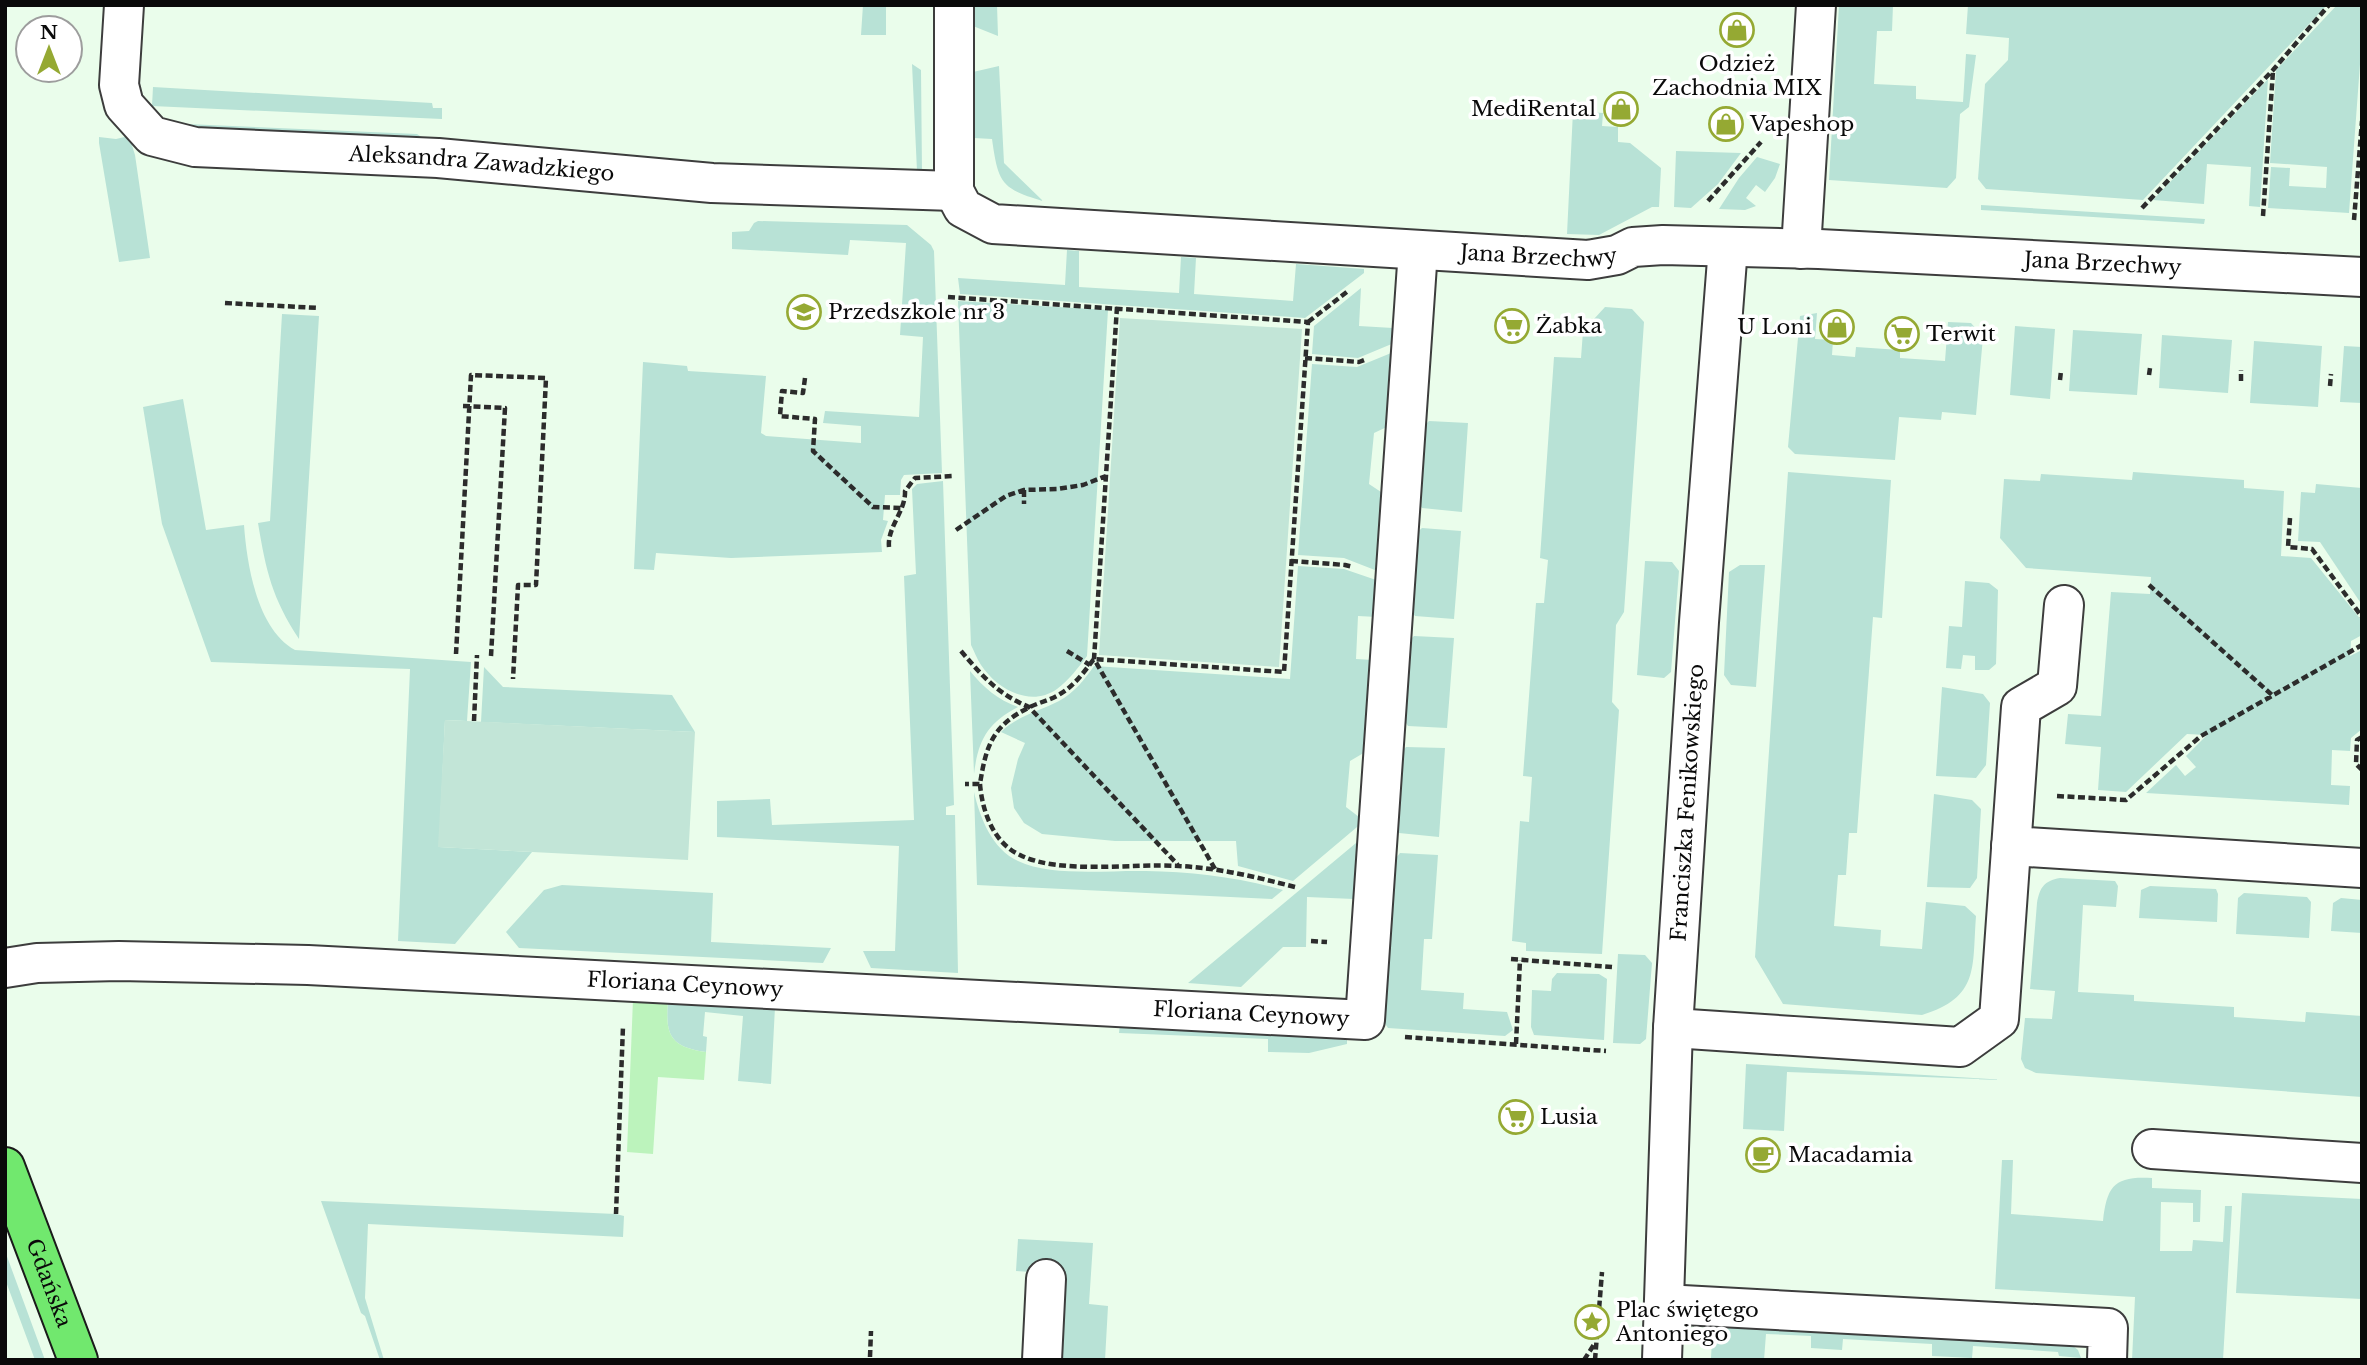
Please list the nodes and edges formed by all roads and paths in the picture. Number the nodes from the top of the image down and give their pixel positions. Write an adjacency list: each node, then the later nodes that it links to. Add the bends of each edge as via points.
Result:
1 (124, 5): 8 (street, Aleksandra Zawadzkiego, via 119,85 124,105 152,136 195,148 438,158 712,183)
2 (954, 5): 8 (street)
3 (1816, 5): 14 (street)
4 (2329, 5): 5 (path)
5 (2273, 70): 10 (path); 11 (path)
6 (2362, 121): 12 (path)
7 (1764, 135): 9 (path)
8 (954, 191): 15 (street, Jana Brzechwy, via 964,208 993,224)
9 (1705, 205)
10 (2141, 208)
11 (2263, 216)
12 (2354, 220)
13 (1728, 247): 14 (street, Jana Brzechwy); 15 (street, Jana Brzechwy, via 1663,244 1588,260); 74 (street, Franciszka Fenikowskiego)
14 (1801, 248): 16 (street, Jana Brzechwy)
15 (1418, 250): 21 (street)
16 (2362, 277)
17 (948, 297): 19 (path)
18 (225, 303): 20 (path)
19 (1117, 307): 22 (path, via 1308,322); 34 (path)
20 (319, 308)
21 (1411, 342): 22 (path, via 1359,362); 42 (street)
22 (1305, 358): 41 (path)
23 (2150, 368): 27 (path)
24 (2241, 370): 30 (path)
25 (2061, 371): 29 (path)
26 (2331, 374): 31 (path)
27 (2150, 375)
28 (805, 379): 37 (path, via 803,393 782,391 780,416 815,419 813,451 873,507)
29 (2060, 380)
30 (2241, 381)
31 (2330, 386)
32 (466, 406): 49 (path); 51 (path, via 505,408); 54 (path, via 471,375 546,379 536,586 518,585)
33 (954, 476): 37 (path, via 915,478 905,491)
34 (1107, 476): 35 (path, via 1083,485); 52 (path)
35 (1024, 490): 36 (path); 39 (path, via 1006,496)
36 (1024, 505)
37 (902, 508): 40 (path, via 888,537)
38 (2290, 518): 45 (path, via 2288,547 2312,549)
39 (956, 530)
40 (889, 547)
41 (1291, 561): 42 (path, via 1345,565); 52 (path, via 1284,672)
42 (1393, 580): 73 (street)
43 (2149, 585): 55 (path)
44 (2064, 605): 62 (street, via 2057,686 2021,707)
45 (2362, 618)
46 (2362, 645): 55 (path)
47 (961, 651): 56 (path, via 1007,698)
48 (1067, 651): 53 (path)
49 (456, 654)
50 (477, 655): 57 (path)
51 (491, 656)
52 (1094, 659): 53 (path); 66 (path)
53 (1090, 665): 56 (path, via 1060,695)
54 (513, 679)
55 (2272, 695): 62 (path, via 2201,736 2126,800)
56 (1029, 707): 61 (path, via 993,734); 64 (path)
57 (474, 721)
58 (2362, 737): 59 (path, via 2357,740 2356,764)
59 (2362, 771)
60 (965, 784): 61 (path)
61 (980, 784): 64 (path, via 991,826 1020,856 1084,866)
62 (2014, 793): 63 (street)
63 (2011, 846): 65 (street); 74 (street, via 1998,1019 1960,1047)
64 (1178, 866): 66 (path)
65 (2362, 868)
66 (1216, 869): 67 (path)
67 (1295, 887)
68 (1511, 959): 69 (path)
69 (1520, 960): 70 (path); 75 (path)
70 (1612, 967)
71 (5, 968): 72 (street, Floriana Ceynowy, via 37,962 146,961)
72 (625, 981): 73 (street, Floriana Ceynowy); 80 (path)
73 (1379, 1028): 75 (path)
74 (1673, 1028): 83 (street, Franciszka Fenikowskiego)
75 (1516, 1044): 76 (path)
76 (1606, 1051)
77 (2152, 1149): 78 (street)
78 (2362, 1163)
79 (5, 1167): 87 (main road, Gdańska)
80 (615, 1214)
81 (1602, 1272): 85 (path)
82 (1046, 1279): 88 (street)
83 (1664, 1304): 91 (street, Franciszka Fenikowskiego); 92 (street, via 2108,1328)
84 (871, 1331): 86 (path)
85 (1595, 1342): 89 (path); 90 (path)
86 (870, 1357)
87 (78, 1360)
88 (1042, 1360)
89 (1584, 1360)
90 (1595, 1360)
91 (1662, 1360)
92 (2107, 1360)

